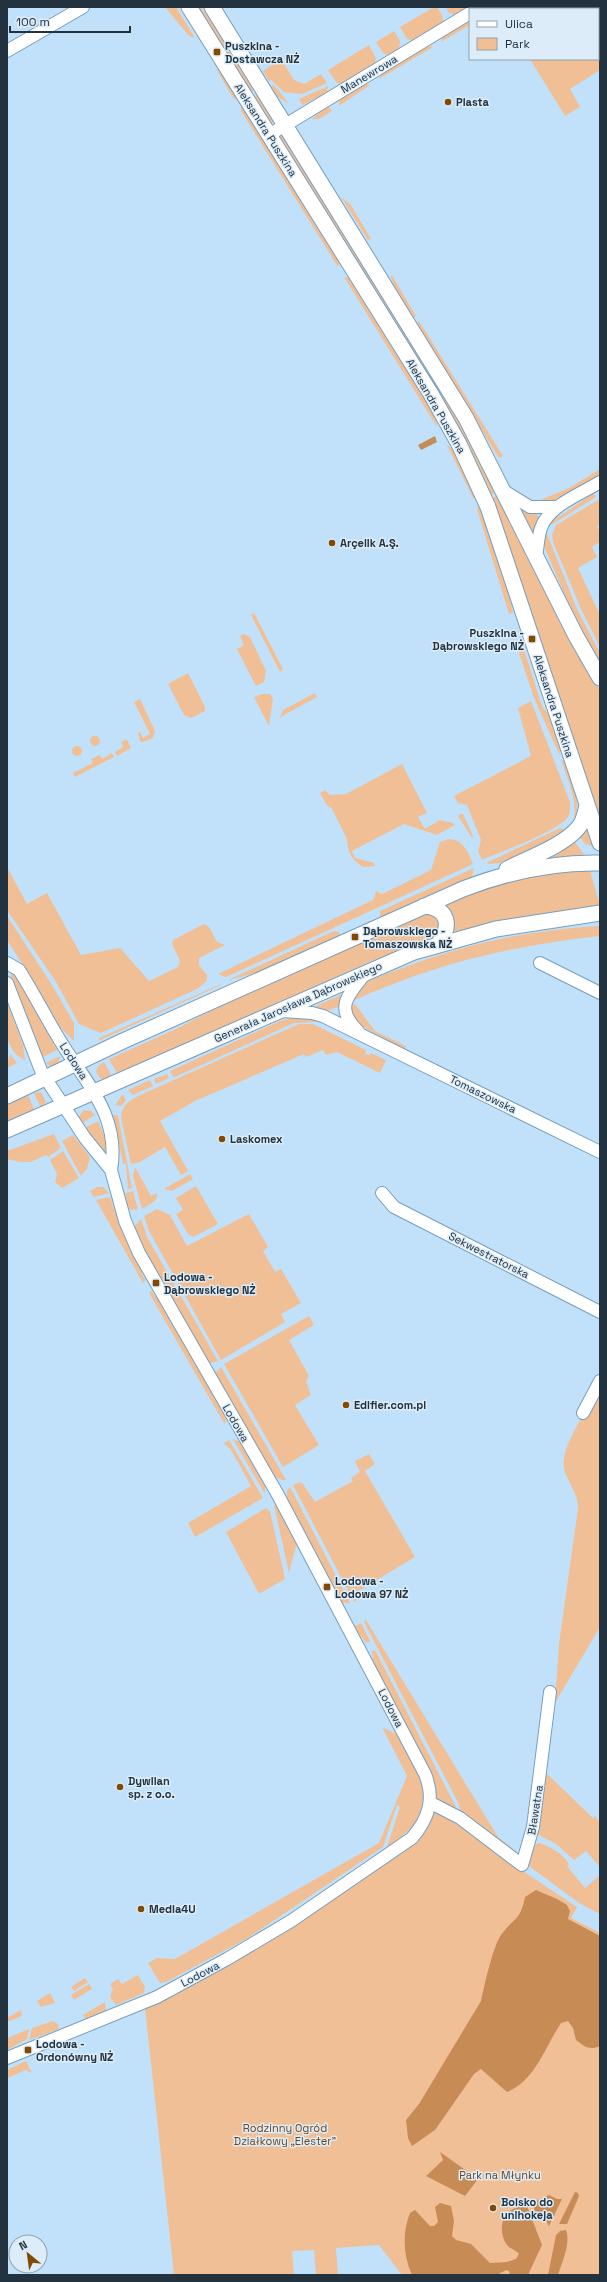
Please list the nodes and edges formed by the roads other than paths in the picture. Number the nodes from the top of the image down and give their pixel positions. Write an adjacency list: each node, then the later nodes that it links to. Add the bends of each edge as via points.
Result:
1 (83, 7): 5 (street)
2 (189, 7): 7 (main road, Aleksandra Puszkina)
3 (212, 7): 6 (main road, Aleksandra Puszkina)
4 (469, 14): 6 (street, Manewrowa)
5 (7, 51)
6 (284, 126): 7 (street, Manewrowa); 9 (main road, Aleksandra Puszkina, via 466,418)
7 (269, 135): 13 (main road, Aleksandra Puszkina, via 434,400 469,464 491,515)
8 (600, 482): 10 (street)
9 (504, 491): 10 (street, via 530,507); 11 (main road, Aleksandra Puszkina)
10 (558, 507): 11 (street, via 540,529)
11 (536, 556): 12 (main road, Aleksandra Puszkina)
12 (600, 678)
13 (587, 805): 14 (main road, Aleksandra Puszkina); 16 (main road, via 583,821 573,833)
14 (600, 843)
15 (600, 863): 16 (main road, via 539,867)
16 (484, 881): 17 (main road)
17 (424, 906): 19 (main road, via 440,910 447,920 447,930); 27 (main road)
18 (600, 913): 19 (main road, Generała Jarosława Dąbrowskiego, via 496,929)
19 (440, 943): 22 (main road, Generała Jarosława Dąbrowskiego)
20 (540, 963): 24 (street)
21 (7, 964): 27 (street, Lodowa, via 19,970)
22 (368, 970): 25 (main road, Generała Jarosława Dąbrowskiego); 26 (street, Tomaszowska, via 350,992 345,1004 350,1022)
23 (7, 983): 28 (street, Lodowa)
24 (600, 992)
25 (276, 1011): 26 (street, Tomaszowska, via 312,1013); 29 (main road, Generała Jarosława Dąbrowskiego)
26 (366, 1036): 33 (street, Tomaszowska)
27 (76, 1064): 28 (main road); 29 (street, Lodowa)
28 (45, 1079): 30 (main road); 31 (street, Lodowa)
29 (94, 1092): 31 (main road, Generała Jarosława Dąbrowskiego); 34 (street, Lodowa, via 103,1107 114,1146)
30 (7, 1096)
31 (64, 1106): 32 (main road, Generała Jarosława Dąbrowskiego); 34 (street, Lodowa, via 85,1138)
32 (7, 1130)
33 (600, 1152)
34 (111, 1170): 40 (street, Lodowa, via 125,1220 139,1253 278,1495 344,1619 425,1774 429,1784)
35 (382, 1193): 36 (street, Sekwestratorska, via 394,1207)
36 (600, 1312)
37 (600, 1381): 38 (street)
38 (583, 1413)
39 (550, 1692): 40 (street, Bławatna, via 533,1827 522,1865 460,1818)
40 (430, 1802): 41 (street, Lodowa, via 422,1826 412,1838 259,1941 157,1997)
41 (7, 2058)

